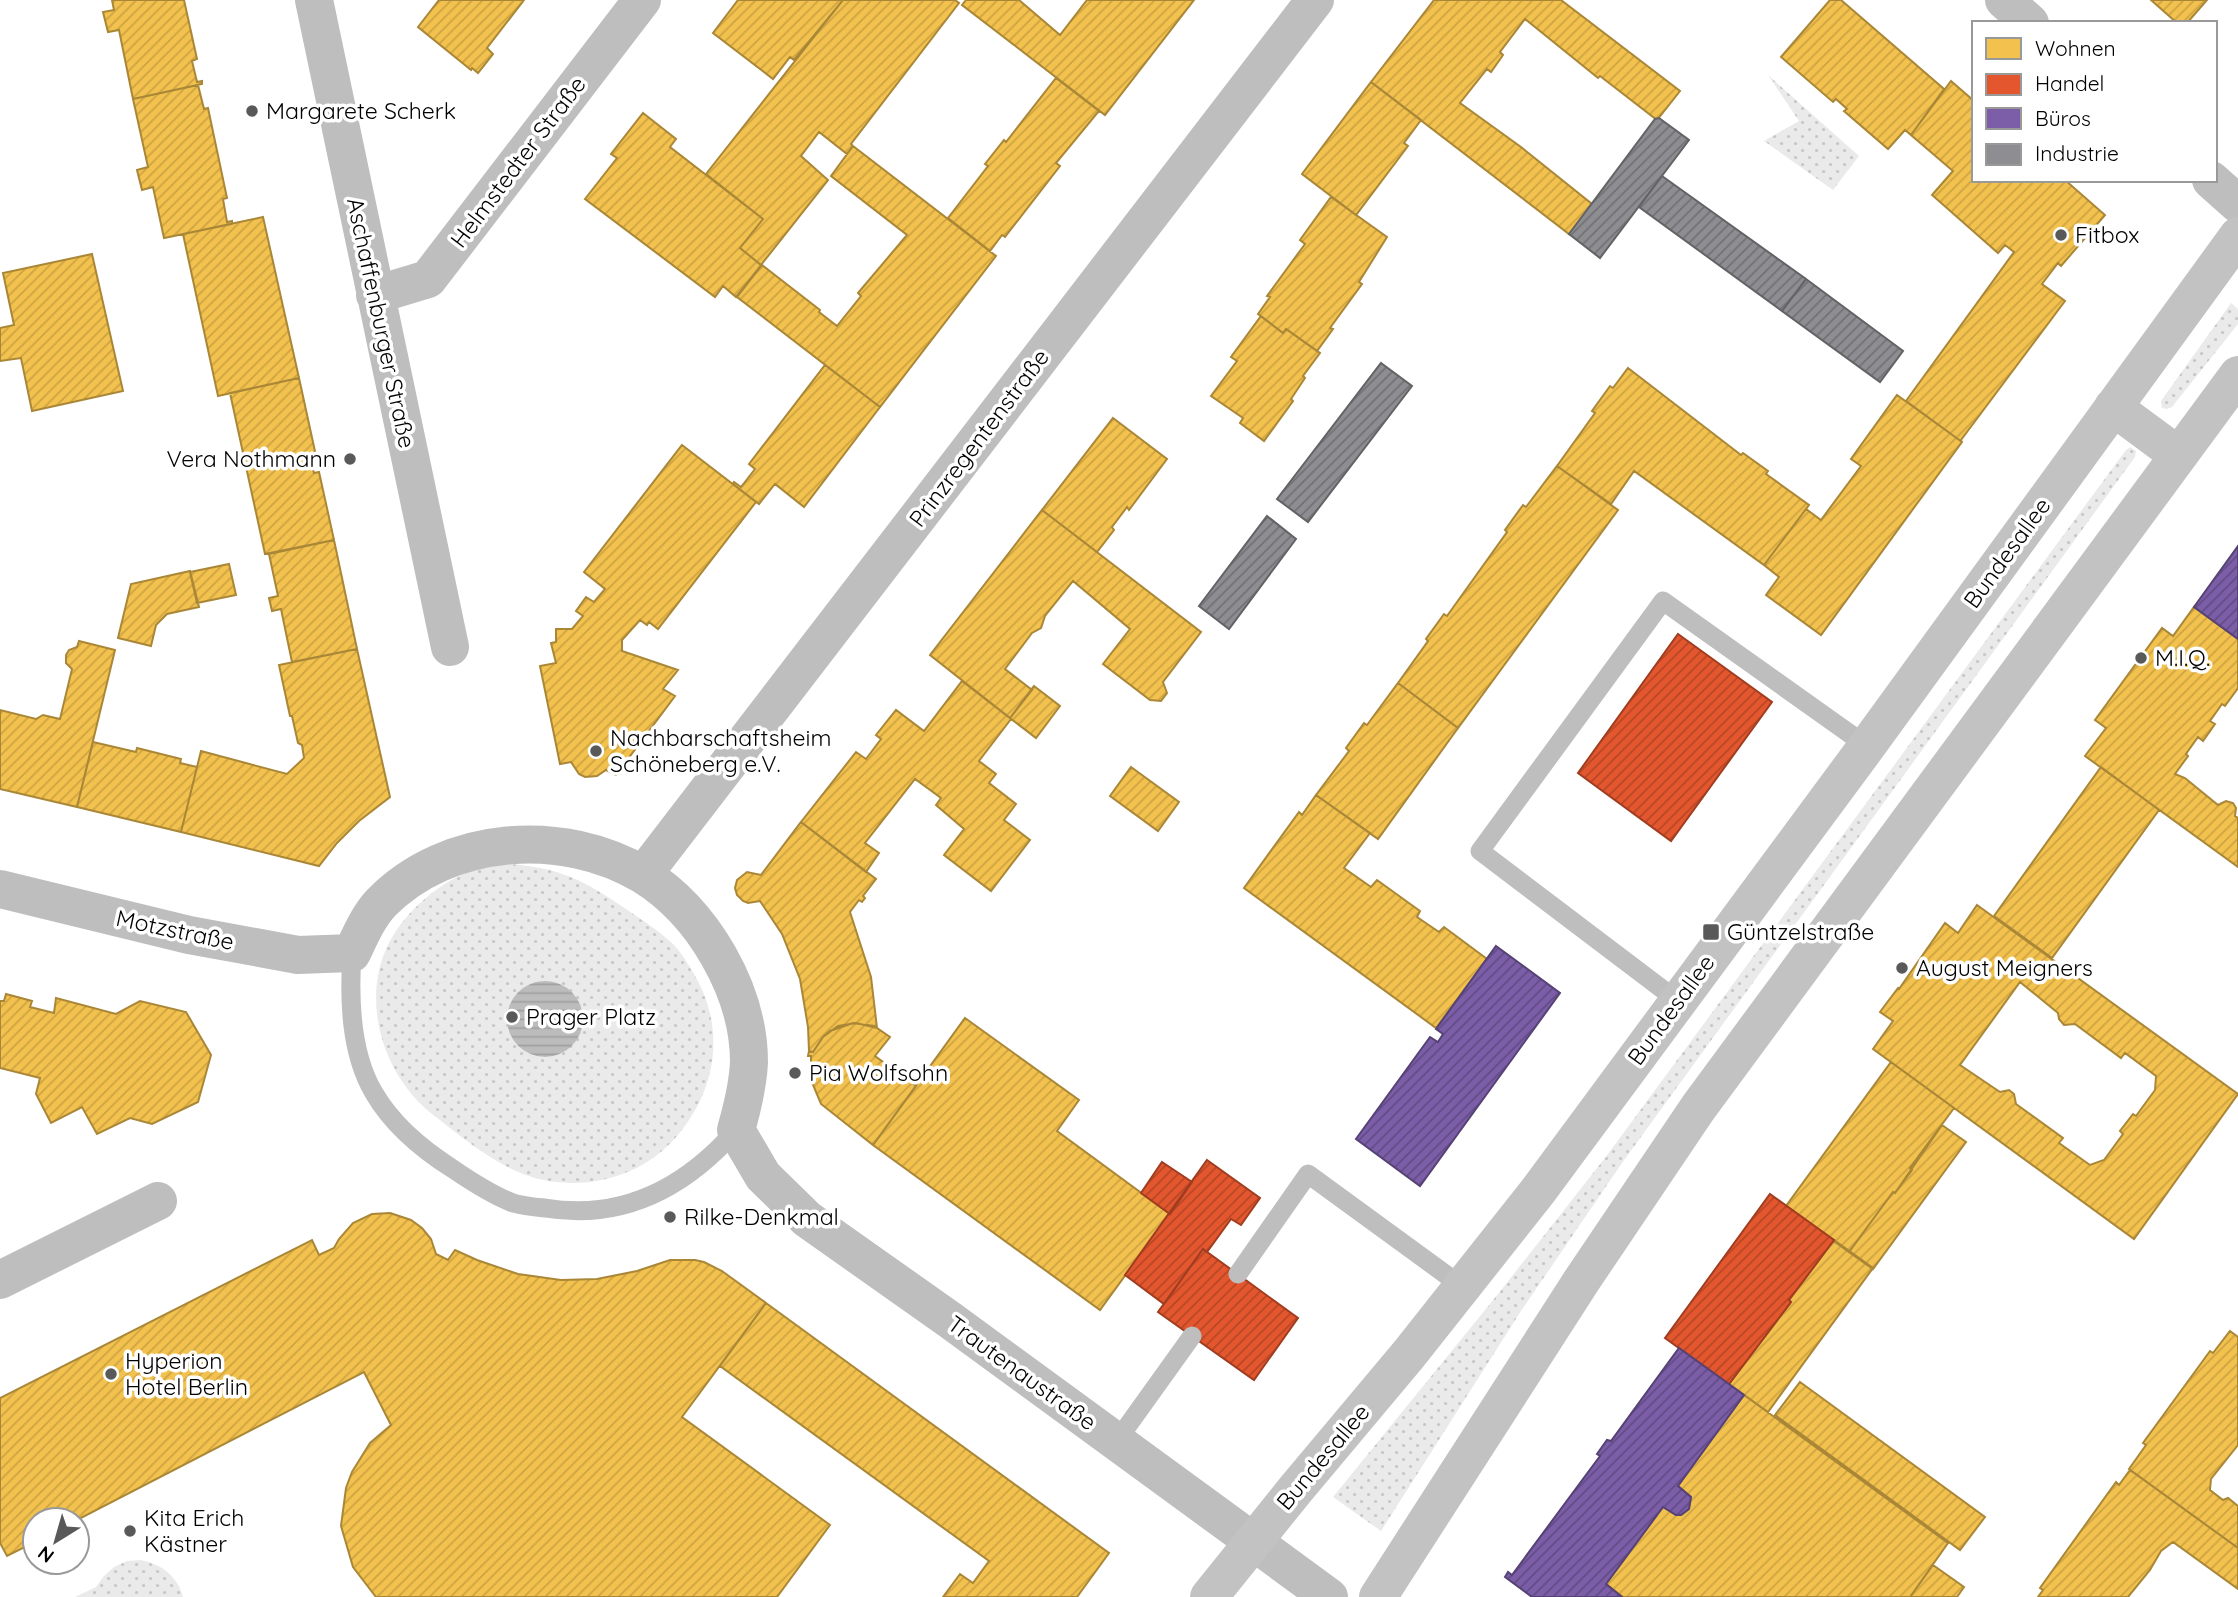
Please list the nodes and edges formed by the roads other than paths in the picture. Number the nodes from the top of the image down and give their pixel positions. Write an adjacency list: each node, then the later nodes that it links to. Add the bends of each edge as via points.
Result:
1 (314, 0): 9 (street, Aschaffenburger Straße)
2 (642, 0): 9 (street, Helmstedter Straße, via 428,279)
3 (1315, 0): 15 (street, Prinzregentenstraße)
4 (2004, 0): 5 (street)
5 (2028, 21)
6 (2213, 182): 7 (street)
7 (2238, 204)
8 (2238, 236): 11 (main road, Bundesallee)
9 (375, 295): 13 (street, Aschaffenburger Straße)
10 (2238, 375): 12 (main road)
11 (2113, 407): 12 (main road); 14 (main road, Bundesallee)
12 (2178, 456): 29 (main road, via 1699,1108)
13 (450, 647)
14 (1867, 746): 18 (main road, Bundesallee); 18 (lane, via 1664,601 1647,623 1480,850)
15 (643, 876): 17 (street, via 605,857 564,847 525,844 474,851 440,863 399,888 380,904); 19 (street, via 682,906 713,946 734,988 749,1062)
16 (0, 889): 17 (street, Motzstraße, via 298,955)
17 (352, 953): 19 (lane, via 355,1036 373,1092 397,1125 438,1160 514,1203 589,1212 640,1200 684,1178 713,1156)
18 (1678, 1001): 23 (main road, Bundesallee)
19 (736, 1130): 25 (street, Trautenaustraße, via 763,1176 807,1219)
20 (158, 1201): 22 (street)
21 (1238, 1274): 23 (lane, via 1308,1174)
22 (0, 1280)
23 (1463, 1287): 26 (main road, Bundesallee)
24 (1192, 1336): 25 (lane)
25 (1116, 1442): 26 (street, Trautenaustraße)
26 (1253, 1542): 27 (main road, Bundesallee); 28 (street, Trautenaustraße)
27 (1209, 1597)
28 (1329, 1597)
29 (1378, 1597)

